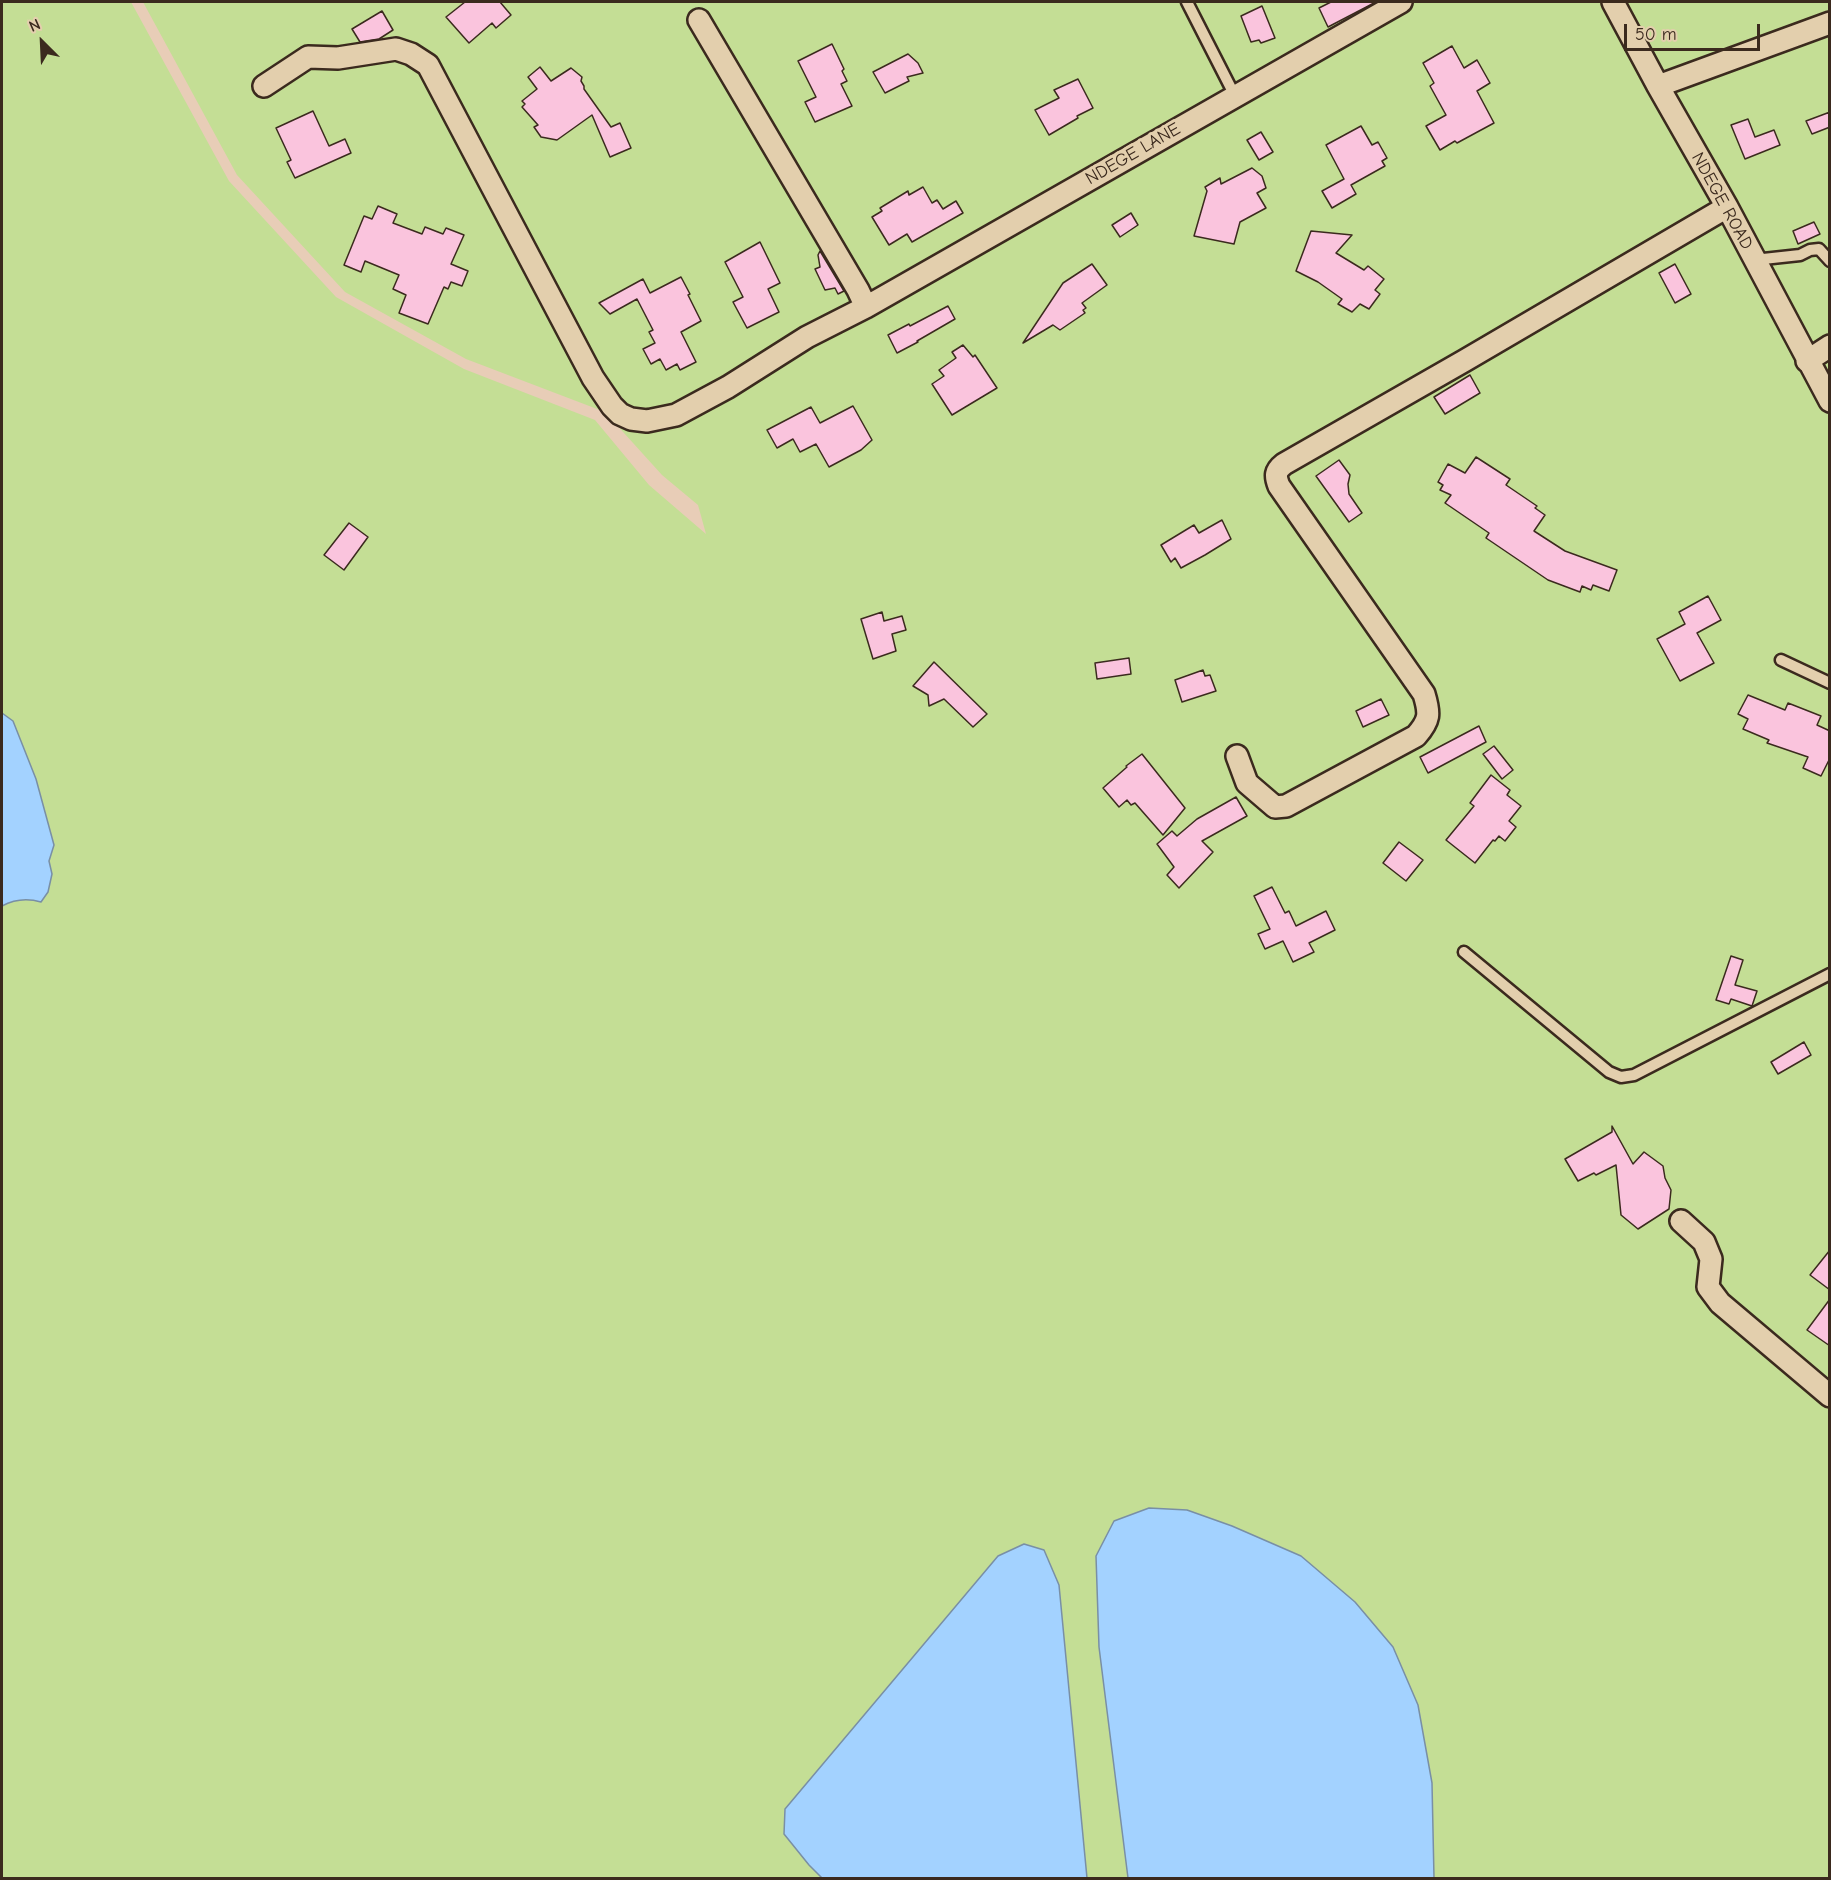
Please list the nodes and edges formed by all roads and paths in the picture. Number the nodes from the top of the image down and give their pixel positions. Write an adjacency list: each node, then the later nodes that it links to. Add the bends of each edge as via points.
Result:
1 (1187, 2): 8 (lane)
2 (1401, 2): 8 (street, NDEGE LANE)
3 (1613, 2): 7 (street, NDEGE ROAD)
4 (699, 20): 12 (street)
5 (1830, 23): 7 (street)
6 (264, 86): 12 (street, NDEGE LANE, via 308,57 339,58 396,49 428,65 593,378 612,406 631,419 647,421 676,415 807,337)
7 (1658, 86): 9 (street, NDEGE ROAD)
8 (1235, 96): 12 (street, NDEGE LANE)
9 (1727, 207): 10 (street, NDEGE ROAD); 18 (street, via 1277,470 1279,486 1424,694 1427,723 1416,735 1287,806 1275,807 1247,783)
10 (1754, 260): 11 (lane, via 1819,249); 14 (street, NDEGE ROAD)
11 (1830, 261)
12 (866, 307)
13 (1830, 346): 14 (street)
14 (1807, 361): 15 (street, NDEGE ROAD)
15 (1830, 401)
16 (1781, 660): 17 (lane)
17 (1830, 683)
18 (1237, 756)
19 (1464, 952): 20 (lane, via 1621,1077 1634,1075)
20 (1830, 974)
21 (1681, 1221): 22 (street, via 1704,1242 1711,1259 1708,1287 1720,1303)
22 (1830, 1396)

